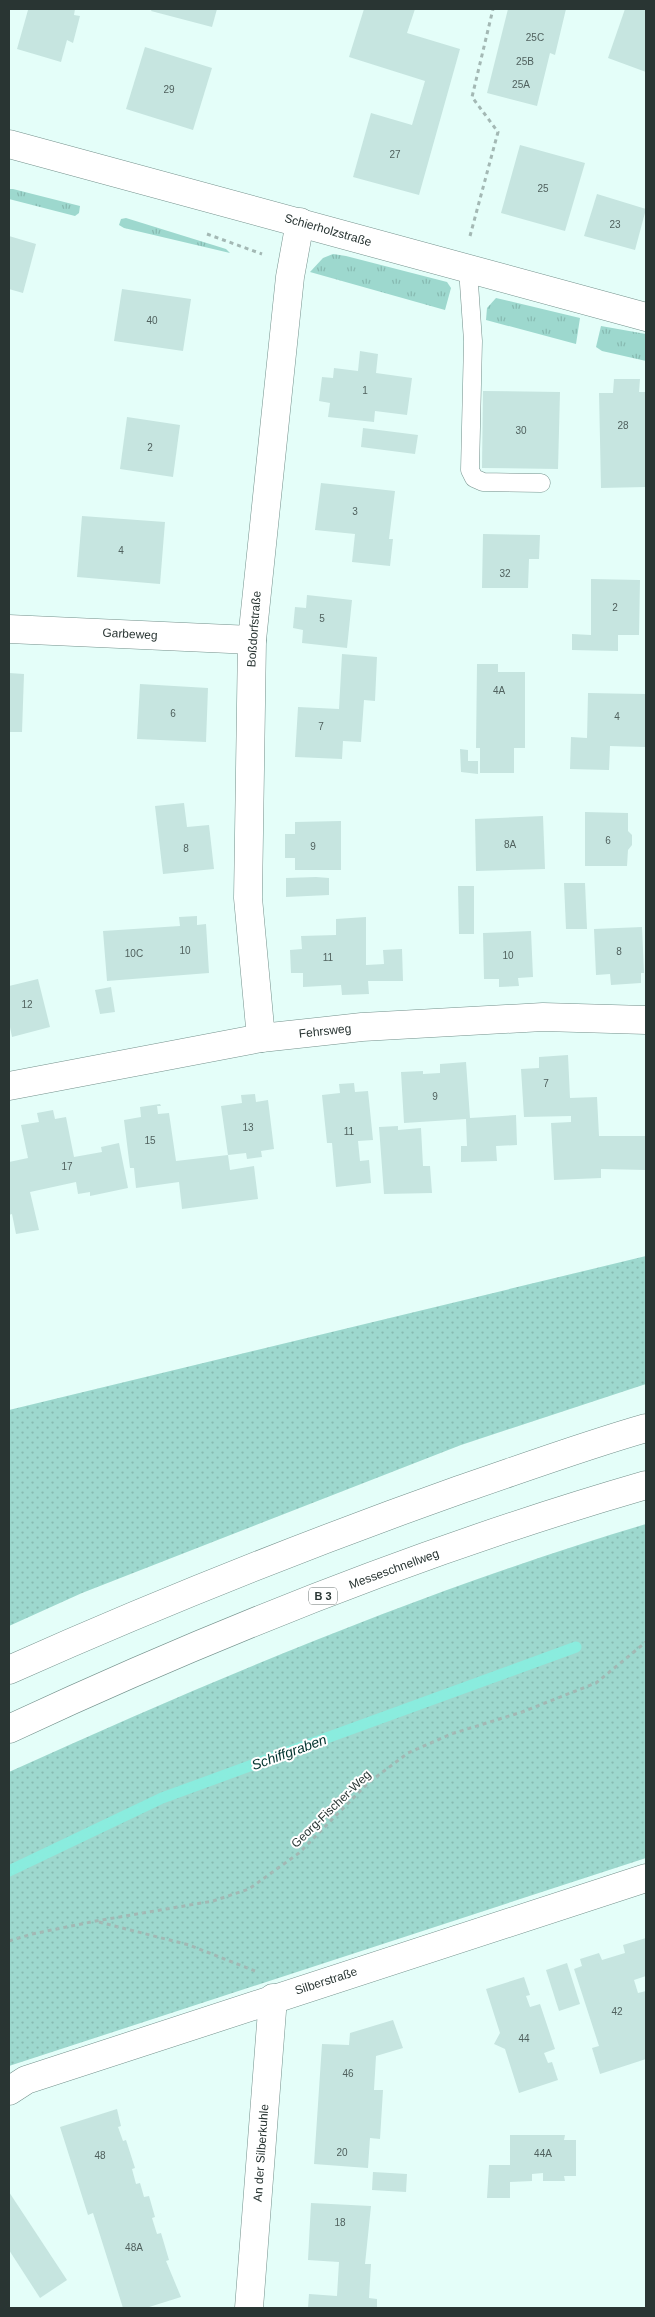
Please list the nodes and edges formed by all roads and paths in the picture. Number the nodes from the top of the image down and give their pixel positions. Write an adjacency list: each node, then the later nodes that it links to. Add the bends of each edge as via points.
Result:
1 (493, 9): 4 (path, via 472,97 498,132)
2 (9, 144): 3 (main road, Schierholzstraße)
3 (300, 222): 5 (main road, Schierholzstraße); 9 (main road, Boßdorfstraße, via 290,277)
4 (470, 241)
5 (468, 269): 6 (main road, Schierholzstraße); 7 (lane, via 473,341 470,470 474,478 483,482)
6 (646, 318)
7 (541, 483)
8 (9, 629): 9 (main road, Garbeweg)
9 (252, 640): 11 (main road, Boßdorfstraße, via 248,898)
10 (646, 1020): 11 (main road, Fehrsweg, via 543,1017 362,1027)
11 (261, 1038): 12 (main road, Fehrsweg)
12 (9, 1086)
13 (646, 1428): 16 (main road, via 383,1517 199,1589)
14 (646, 1484): 17 (main road, Messeschnellweg / B 3, via 410,1562 223,1635)
15 (646, 1642): 19 (path, Georg-Fischer-Weg, via 596,1683 522,1712 451,1734 408,1753 368,1783 299,1853 249,1889 213,1901)
16 (9, 1670)
17 (9, 1729)
18 (646, 1878): 21 (main road, Silberstraße)
19 (96, 1921): 20 (path, Georg-Fischer-Weg); 21 (path, via 189,1946 271,1977)
20 (9, 1941)
21 (273, 1998): 22 (main road, Silberstraße, via 26,2080); 23 (main road, An der Silberkuhle)
22 (9, 2091)
23 (249, 2308)

